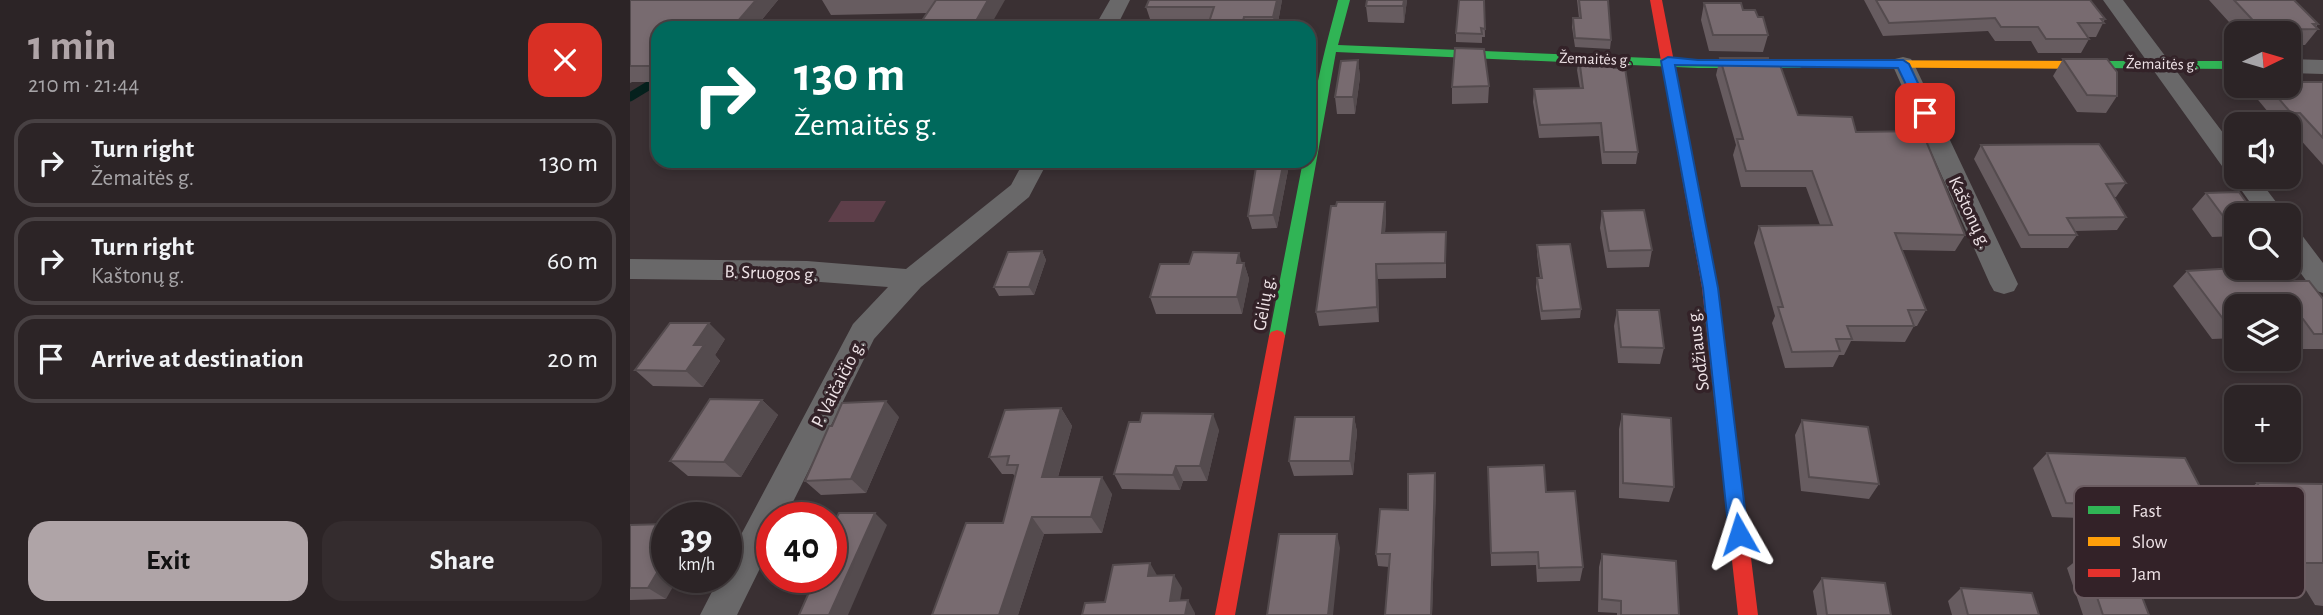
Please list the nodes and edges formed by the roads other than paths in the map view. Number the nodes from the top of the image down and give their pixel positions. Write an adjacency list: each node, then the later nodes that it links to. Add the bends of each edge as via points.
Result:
1 (1120, 0): 5 (street)
2 (1345, 0): 6 (street, Gėlių g.)
3 (1656, 0): 7 (street, Sodžiaus g.)
4 (2113, 0): 8 (street)
5 (1109, 21)
6 (1331, 48): 7 (street, Žemaitės g.); 13 (street, Gėlių g.)
7 (1668, 61): 9 (street, Žemaitės g.); 26 (street, Sodžiaus g., via 1710,288)
8 (2159, 63): 9 (street, Žemaitės g.); 10 (street, Žemaitės g.); 14 (street)
9 (1903, 64): 23 (street, Kaštonų g.)
10 (2224, 65)
11 (2301, 66): 12 (street)
12 (2323, 67)
13 (1316, 128)
14 (2224, 151)
15 (1032, 168): 21 (street, P. Vaičaičio g., via 1020,191)
16 (1309, 168): 25 (street, Gėlių g.)
17 (2253, 189): 18 (street)
18 (2264, 203)
19 (2301, 253): 22 (street)
20 (630, 270): 21 (street, B. Sruogos g., via 743,270)
21 (911, 280): 24 (street, P. Vaičaičio g., via 863,332)
22 (2323, 283)
23 (2004, 284)
24 (718, 615)
25 (1225, 615)
26 (1748, 615)

